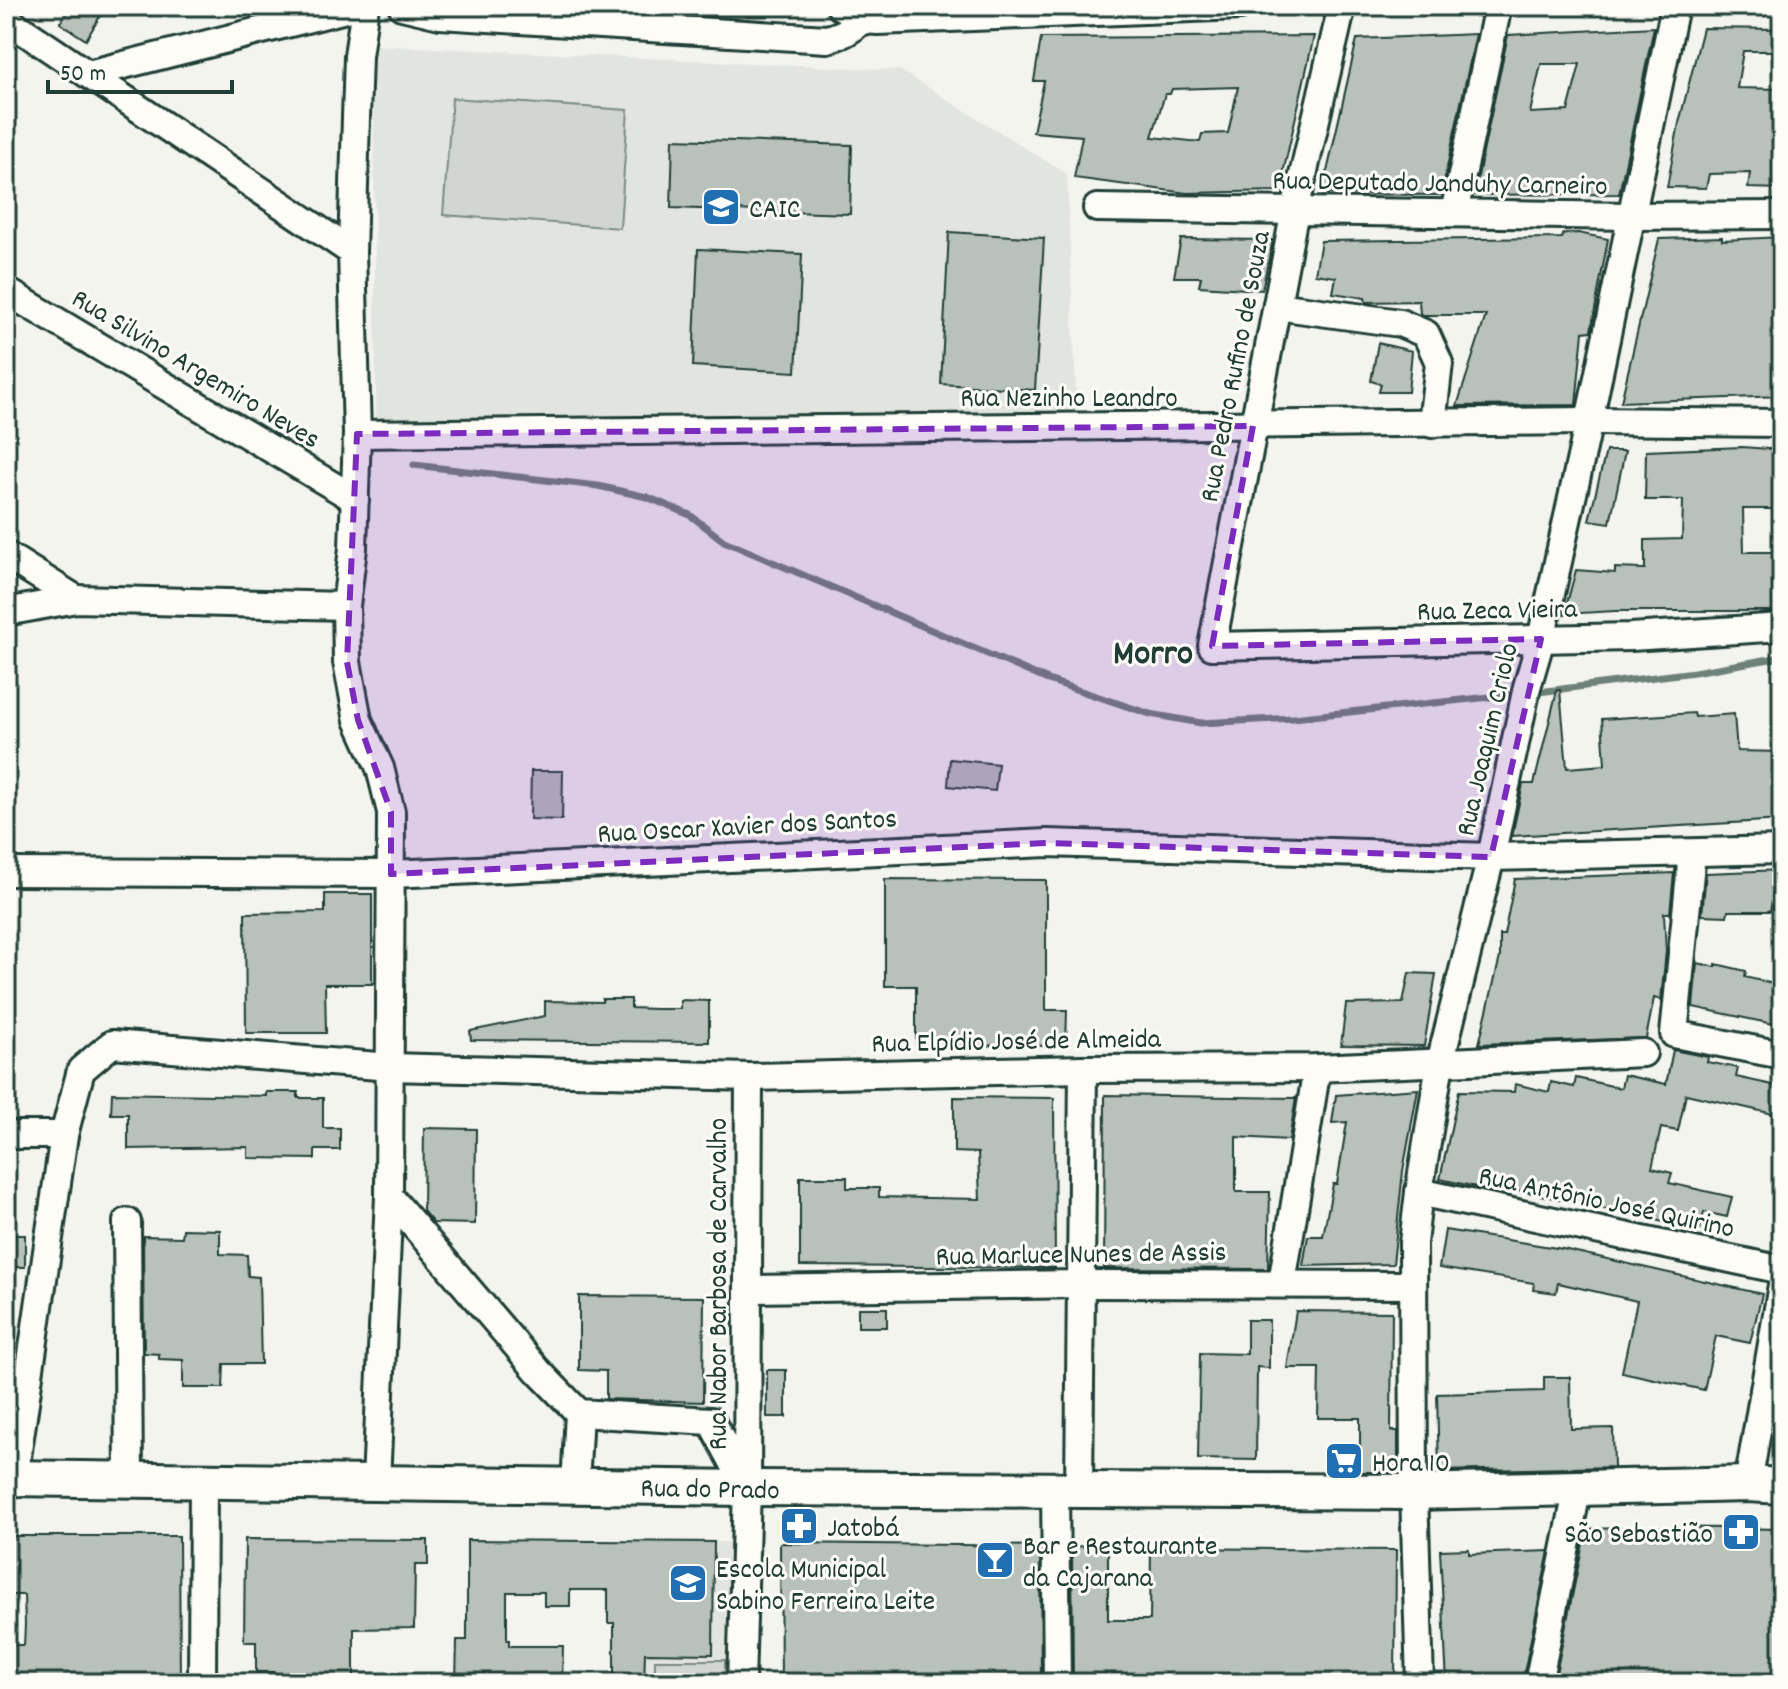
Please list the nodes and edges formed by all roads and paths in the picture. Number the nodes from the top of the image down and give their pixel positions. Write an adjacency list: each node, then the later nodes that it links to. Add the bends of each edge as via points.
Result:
1 (358, 6): 11 (street)
2 (365, 6): 17 (street, via 358,56)
3 (840, 6): 9 (street)
4 (1240, 6): 9 (street, via 878,21)
5 (1342, 6): 13 (street, Rua Pedro Rufino de Souza)
6 (1498, 6): 14 (street)
7 (1675, 6): 16 (street, Rua Joaquim Criolo)
8 (404, 7): 9 (street, via 440,15 827,39 846,34)
9 (867, 13)
10 (6, 19): 11 (street)
11 (88, 74): 17 (street)
12 (1097, 208): 13 (street, Rua Deputado Janduhy Carneiro)
13 (1295, 210): 14 (street, Rua Deputado Janduhy Carneiro); 19 (street, Rua Pedro Rufino de Souza)
14 (1454, 213): 16 (street, Rua Deputado Janduhy Carneiro)
15 (1782, 215): 16 (street, Rua Deputado Janduhy Carneiro)
16 (1631, 216): 20 (street, Rua Joaquim Criolo)
17 (352, 252): 24 (street)
18 (6, 291): 25 (street, Rua Silvino Argemiro Neves)
19 (1277, 306): 22 (street, via 1400,323 1426,334 1439,363); 23 (street, Rua Pedro Rufino de Souza)
20 (1589, 421): 21 (street, Rua Nezinho Leandro); 22 (street, Rua Nezinho Leandro); 31 (street, Rua Joaquim Criolo)
21 (1782, 423)
22 (1432, 424): 23 (street, Rua Nezinho Leandro)
23 (1253, 426): 24 (street, Rua Nezinho Leandro); 32 (street, Rua Pedro Rufino de Souza)
24 (357, 434): 25 (street)
25 (355, 499): 28 (street)
26 (6, 555): 27 (street)
27 (76, 599): 28 (street); 29 (street)
28 (346, 606): 37 (street, via 347,662 358,720 380,768 391,812)
29 (6, 612)
30 (1782, 627): 31 (street, Rua Zeca Vieira)
31 (1541, 639): 32 (street, Rua Zeca Vieira); 35 (street, Rua Joaquim Criolo)
32 (1212, 646)
33 (1782, 850): 34 (street, Rua Oscar Xavier dos Santos)
34 (1692, 853): 35 (street, Rua Oscar Xavier dos Santos); 39 (street, via 1674,1034)
35 (1491, 857): 37 (street, Rua Oscar Xavier dos Santos, via 1047,843); 40 (street, Rua Joaquim Criolo)
36 (6, 872): 37 (street, Rua Oscar Xavier dos Santos)
37 (391, 874): 41 (street)
38 (1643, 1053): 40 (street, Rua Elpídio José de Almeida)
39 (1782, 1055)
40 (1440, 1063): 42 (street, Rua Elpídio José de Almeida); 47 (street, Rua Joaquim Criolo)
41 (390, 1067): 44 (street, Rua Elpídio José de Almeida); 46 (street, Rua Elpídio José de Almeida, via 112,1044 81,1070); 48 (street)
42 (1317, 1068): 43 (street, Rua Elpídio José de Almeida); 51 (street)
43 (1083, 1069): 44 (street, Rua Elpídio José de Almeida); 52 (street)
44 (749, 1077): 55 (street, Rua Nabor Barbosa de Carvalho)
45 (6, 1135): 46 (street)
46 (64, 1135): 57 (street, Rua Elpídio José de Almeida)
47 (1419, 1192): 50 (street, Rua Antônio José Quirino); 53 (street, Rua Joaquim Criolo)
48 (389, 1196): 56 (street); 60 (street)
49 (127, 1222): 58 (street)
50 (1782, 1270)
51 (1282, 1283): 52 (street, Rua Marluce Nunes de Assis); 53 (street, Rua Marluce Nunes de Assis)
52 (1082, 1284): 55 (street, Rua Marluce Nunes de Assis); 66 (street)
53 (1413, 1285): 67 (street, Rua Joaquim Criolo)
54 (1782, 1285): 61 (street)
55 (749, 1289): 65 (street, Rua Nabor Barbosa de Carvalho)
56 (579, 1413): 62 (street); 65 (street, via 711,1421)
57 (9, 1477): 58 (main road, Rua do Prado)
58 (129, 1479): 59 (main road, Rua do Prado)
59 (203, 1480): 60 (main road, Rua do Prado); 68 (street)
60 (376, 1482): 62 (main road, Rua do Prado)
61 (1748, 1484): 63 (main road, Rua do Prado); 64 (main road, Rua do Prado)
62 (575, 1485): 65 (main road, Rua do Prado)
63 (1782, 1486)
64 (1578, 1487): 67 (main road, Rua do Prado); 72 (street)
65 (747, 1488): 66 (main road, Rua do Prado); 69 (street, Rua Nabor Barbosa de Carvalho)
66 (1067, 1488): 67 (main road, Rua do Prado); 70 (street)
67 (1414, 1492): 71 (street, Rua Joaquim Criolo)
68 (202, 1683)
69 (741, 1683)
70 (1057, 1683)
71 (1420, 1683)
72 (1538, 1683)

